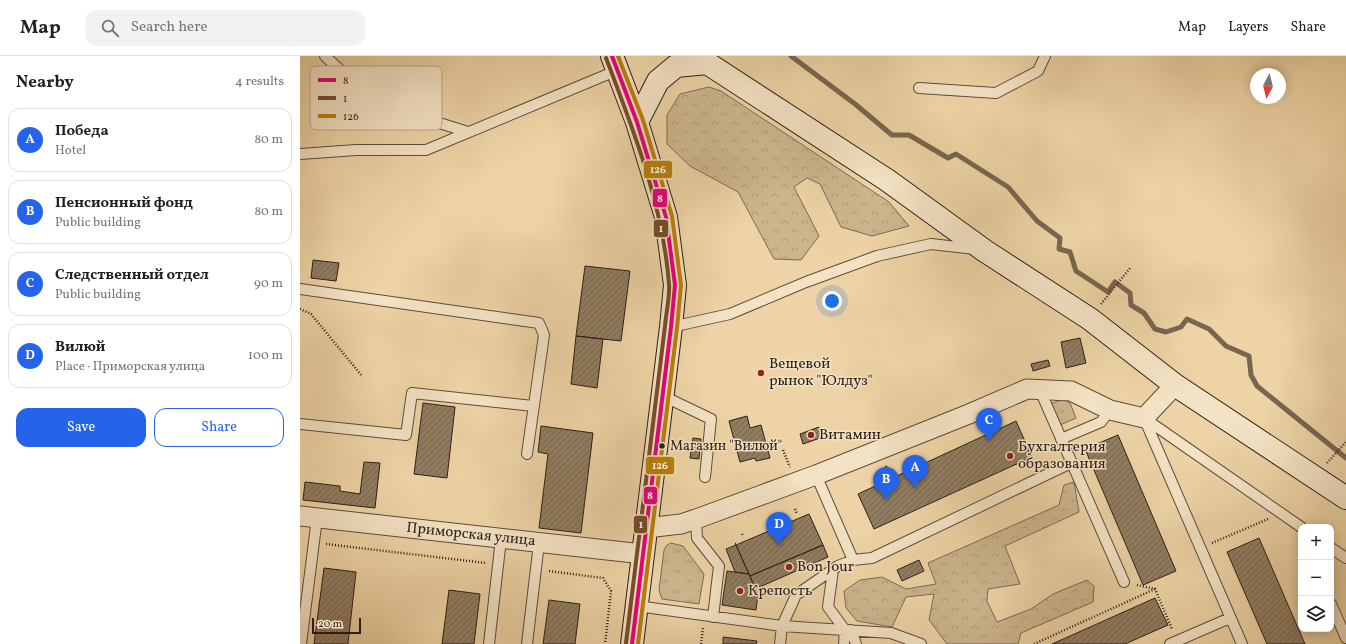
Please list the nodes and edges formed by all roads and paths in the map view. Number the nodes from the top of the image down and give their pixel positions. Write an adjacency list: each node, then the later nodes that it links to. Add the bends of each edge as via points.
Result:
1 (325, 56): 5 (lane)
2 (1045, 56): 6 (lane, via 1038,71 996,93)
3 (703, 59): 7 (street, via 676,66 658,81); 11 (street, via 887,180)
4 (615, 63): 7 (street); 9 (lane)
5 (336, 66)
6 (919, 88)
7 (637, 122): 16 (street, via 666,217 675,286)
8 (442, 124): 9 (lane)
9 (468, 132): 10 (lane, via 426,150 356,150)
10 (300, 154)
11 (985, 251): 15 (street); 16 (lane, via 931,244 877,256 730,314)
12 (1130, 268): 15 (path)
13 (300, 289): 21 (lane, via 539,323 544,334)
14 (300, 309): 17 (path, via 311,314)
15 (1090, 319): 18 (street)
16 (671, 327): 20 (street)
17 (362, 376)
18 (1175, 385): 23 (street); 32 (street)
19 (1039, 388): 22 (street, via 1071,391); 25 (lane); 30 (street, via 1027,389)
20 (662, 396): 31 (lane, via 712,419); 41 (street)
21 (533, 406): 24 (lane, via 412,393 406,435); 27 (lane)
22 (1110, 410): 23 (street); 25 (lane, via 1101,422)
23 (1144, 418): 36 (lane); 45 (lane)
24 (300, 424)
25 (1061, 440): 29 (lane)
26 (1346, 442): 32 (path)
27 (527, 454)
28 (883, 460): 33 (path)
29 (1071, 463): 49 (lane, via 872,558); 53 (lane)
30 (816, 475): 39 (street); 49 (lane)
31 (705, 477)
32 (1314, 477): 34 (street)
33 (892, 478)
34 (1346, 498)
35 (795, 509): 37 (path)
36 (1281, 513): 40 (lane); 45 (path)
37 (797, 514)
38 (308, 517): 42 (street, Приморская улица); 43 (lane)
39 (696, 519): 41 (street, via 681,524); 57 (lane, via 697,538 719,566)
40 (1298, 525)
41 (646, 528): 47 (street)
42 (501, 539): 44 (street, Приморская улица); 50 (lane)
43 (314, 542): 50 (path); 63 (lane)
44 (539, 543): 47 (street, Приморская улица); 51 (lane)
45 (1200, 548): 58 (lane)
46 (1334, 550): 48 (lane)
47 (643, 554): 55 (street)
48 (1346, 558)
49 (853, 560): 52 (lane)
50 (498, 564): 64 (lane)
51 (536, 569): 65 (lane); 66 (path, via 603,578 611,592)
52 (833, 570): 59 (lane, via 796,595); 60 (lane, via 828,607)
53 (1124, 582): 54 (path)
54 (1155, 589): 62 (path); 72 (path)
55 (637, 606): 57 (lane); 67 (street)
56 (1334, 611): 61 (lane)
57 (713, 617): 59 (lane)
58 (1230, 618): 62 (lane); 73 (lane)
59 (782, 626): 60 (lane); 68 (lane)
60 (848, 630): 69 (lane); 70 (lane); 71 (lane, via 891,633)
61 (1346, 638)
62 (1173, 642)
63 (301, 644)
64 (489, 644)
65 (527, 644)
66 (605, 644)
67 (632, 644)
68 (780, 644)
69 (844, 644)
70 (856, 644)
71 (921, 644)
72 (1034, 644)
73 (1242, 644)

